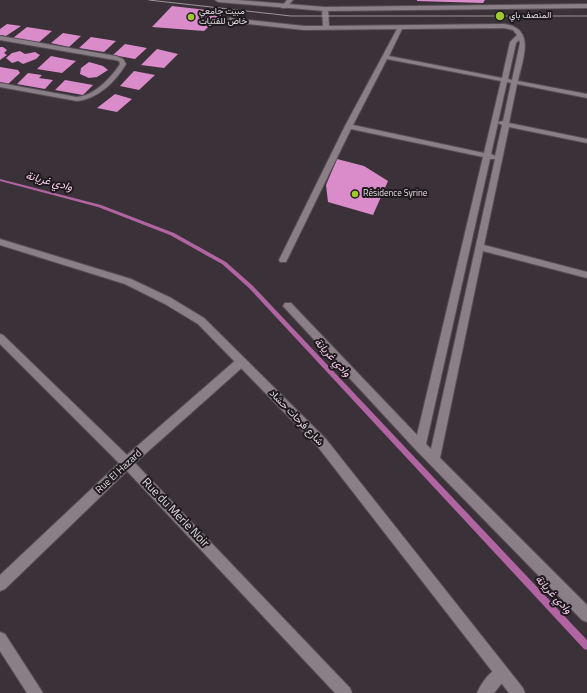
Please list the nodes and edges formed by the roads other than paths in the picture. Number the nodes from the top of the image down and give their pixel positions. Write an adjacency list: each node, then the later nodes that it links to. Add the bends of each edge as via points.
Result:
1 (218, 0): 4 (street)
2 (290, 0): 4 (street)
3 (587, 6): 5 (street)
4 (284, 7): 5 (street)
5 (325, 10): 8 (street)
6 (230, 20): 8 (street, via 286,27)
7 (401, 26): 8 (street); 9 (street, via 504,26 517,30); 11 (street)
8 (326, 27)
9 (520, 36): 12 (street, via 513,42); 13 (street, via 523,43)
10 (0, 38): 14 (street, via 116,58 123,64 91,96 84,99)
11 (386, 57): 12 (street); 18 (street)
12 (505, 80): 13 (street); 16 (street)
13 (515, 82): 15 (street); 17 (street)
14 (0, 84)
15 (587, 96)
16 (495, 121): 17 (street); 20 (street)
17 (506, 124): 19 (street); 21 (street)
18 (349, 126): 20 (street); 24 (street)
19 (587, 141)
20 (486, 156): 21 (street); 29 (street)
21 (498, 159): 23 (street)
22 (0, 242): 28 (street, شارع فرحات حشاد, via 128,281 201,321)
23 (480, 247): 25 (street); 30 (street)
24 (283, 260)
25 (587, 275)
26 (288, 306): 29 (street)
27 (0, 338): 31 (street, Rue du Merle Noir)
28 (242, 362): 31 (street, Rue El Hazard); 35 (street, شارع فرحات حشاد, via 322,443)
29 (420, 446): 30 (street)
30 (434, 459): 33 (street)
31 (127, 463): 32 (street, Rue El Hazard); 37 (street, Rue du Merle Noir)
32 (0, 584)
33 (587, 615)
34 (0, 639): 36 (street)
35 (501, 672): 38 (street); 39 (street, شارع فرحات حشاد)
36 (36, 693)
37 (345, 693)
38 (484, 693)
39 (518, 693)

